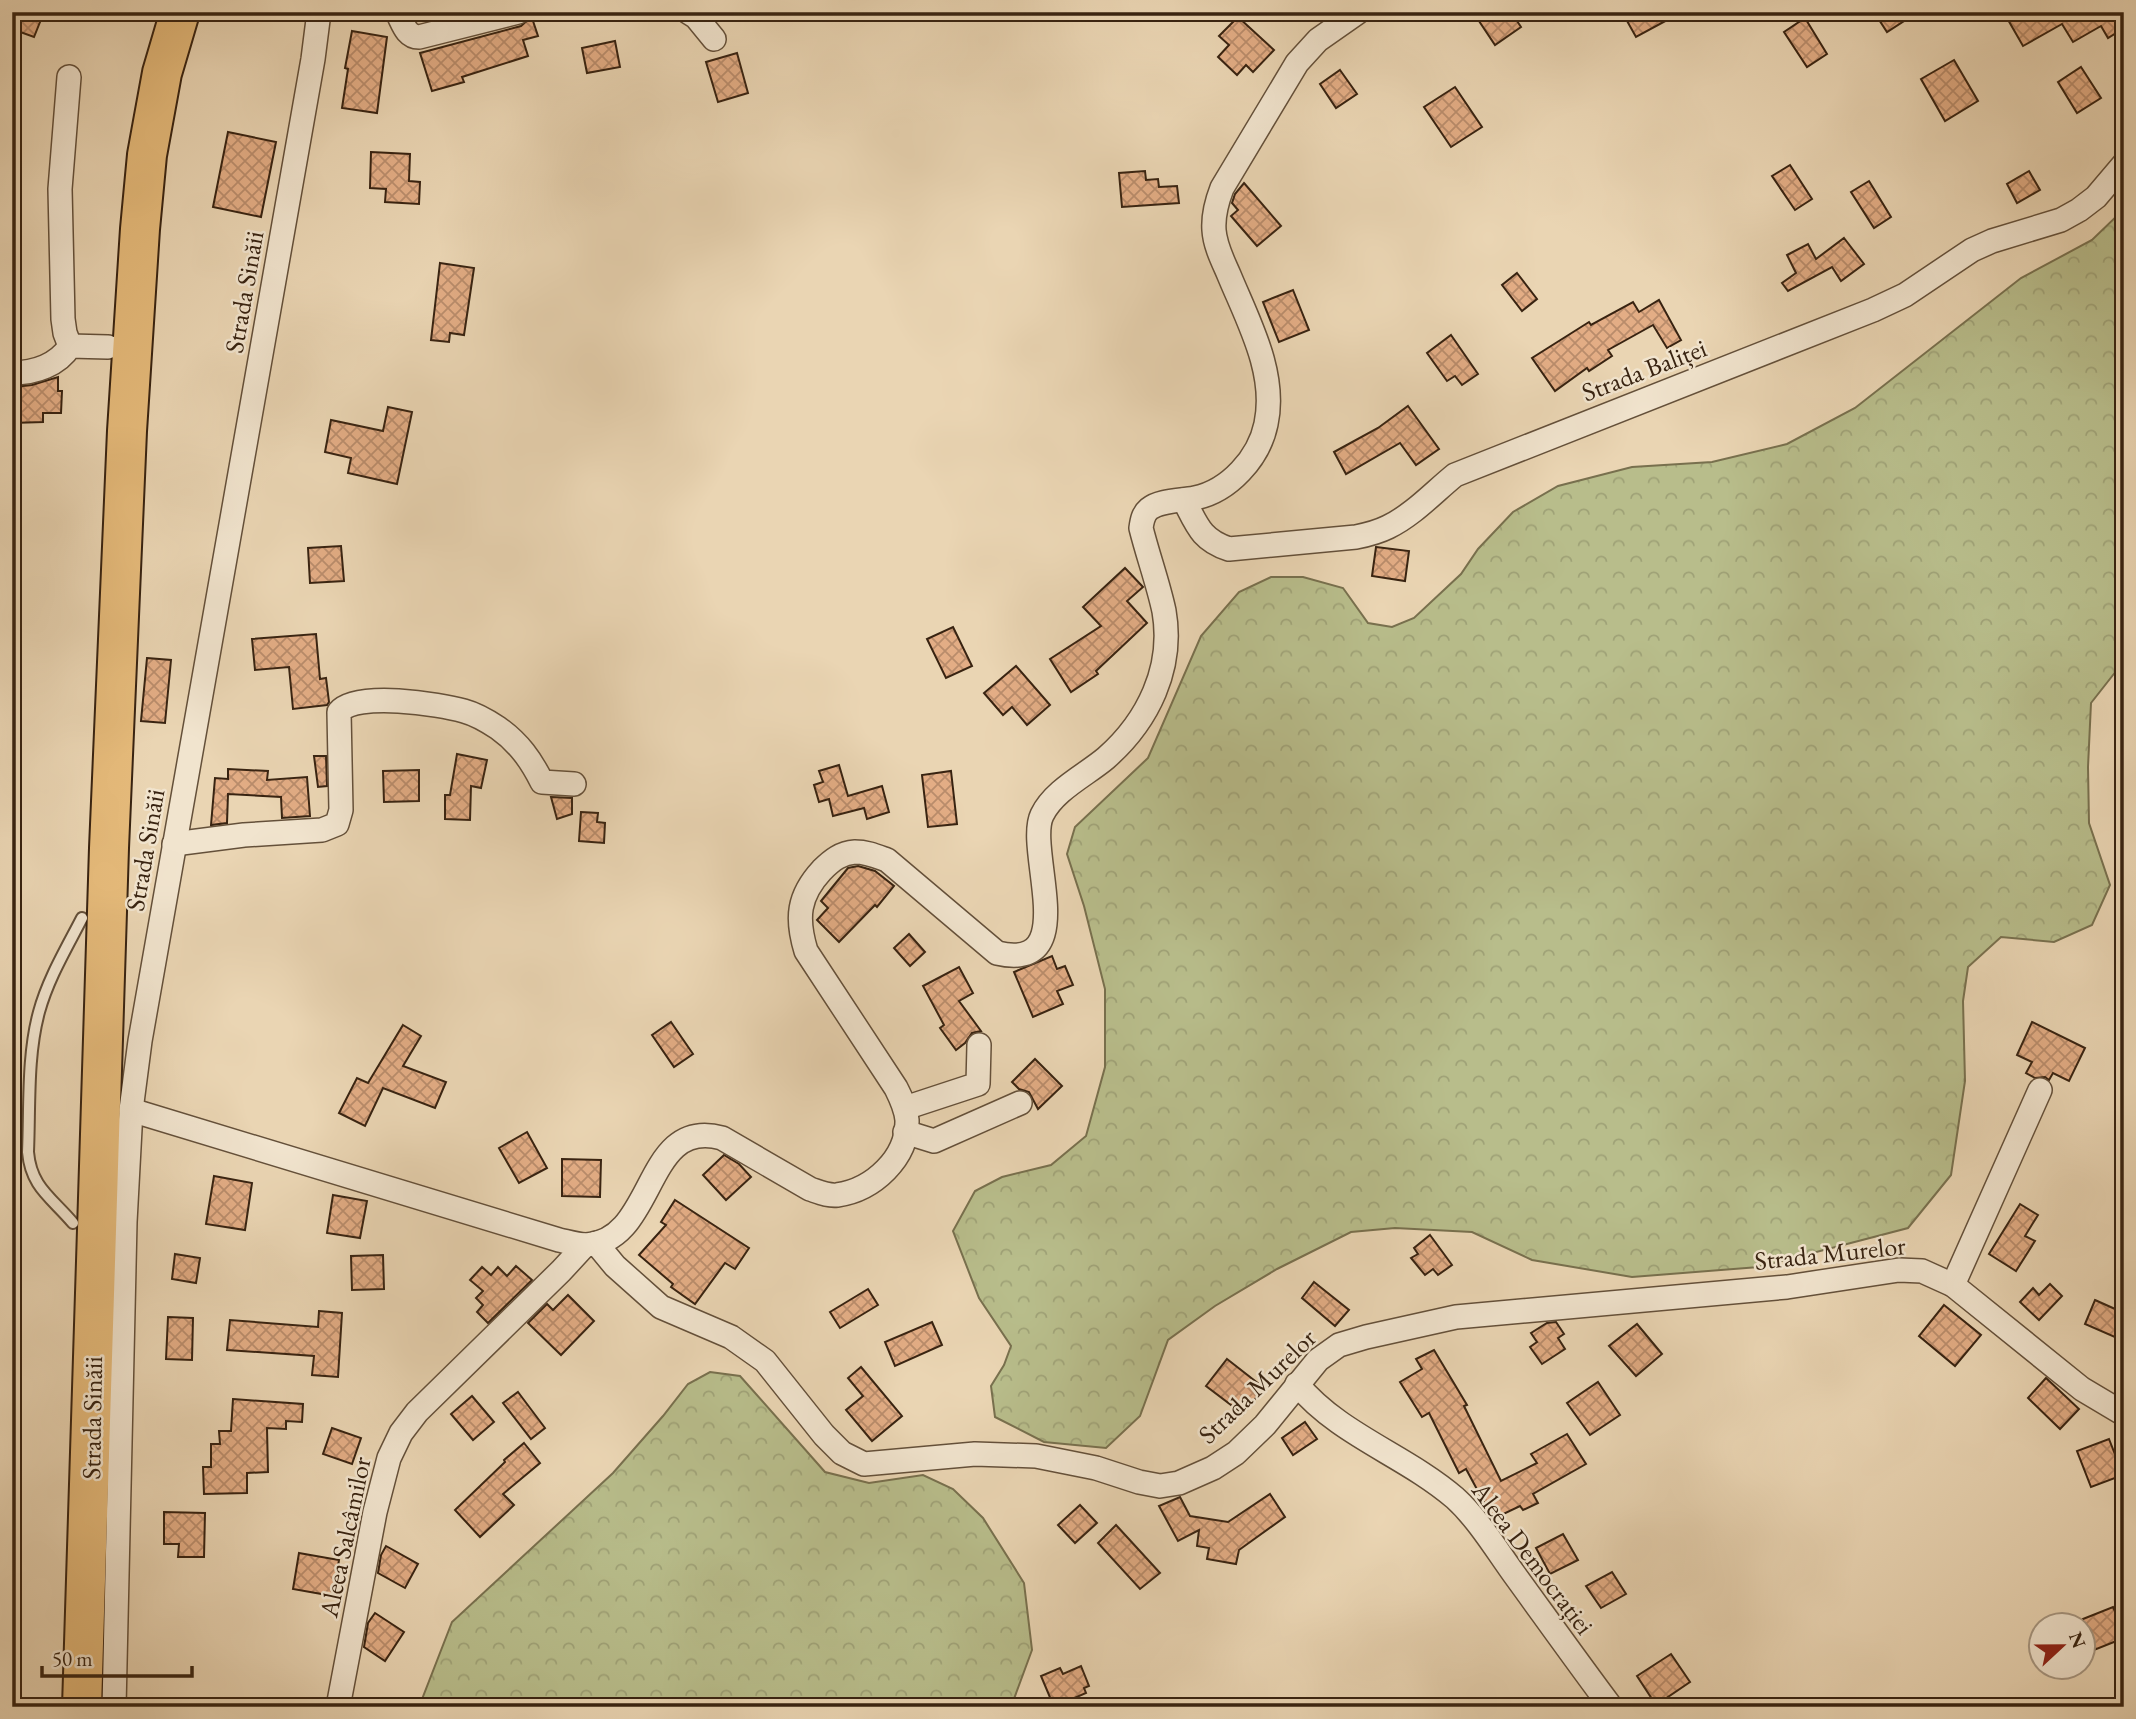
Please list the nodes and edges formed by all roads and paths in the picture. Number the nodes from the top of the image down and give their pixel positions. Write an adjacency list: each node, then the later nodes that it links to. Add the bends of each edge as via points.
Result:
1 (319, 12): 15 (street, Strada Sinăii)
2 (397, 12): 3 (street, via 413,37)
3 (518, 12)
4 (688, 12): 7 (street)
5 (1358, 12): 13 (street, via 1318,40 1297,63 1222,188 1213,228 1217,247 1256,340 1269,407 1253,455 1233,480 1209,494)
6 (159, 14): 11 (highway, via 131,109); 27 (highway, via 162,73 139,229 126,444)
7 (713, 39)
8 (69, 77): 10 (street, via 60,189 63,319)
9 (2124, 164): 13 (street, Strada Baliței, via 2096,197 2061,220 1972,250 1905,295 1873,310 1455,475 1403,518 1372,533 1229,549 1206,538)
10 (71, 346): 11 (street); 12 (street, via 47,367)
11 (108, 347): 26 (highway, via 89,671)
12 (12, 373)
13 (1184, 500): 19 (street, via 1149,509 1140,528 1164,611 1163,669 1153,697 1126,740 1044,811 1038,831 1047,903 1040,941 1022,955 998,953 887,860 869,853 840,855 810,883 800,917 806,951 897,1088)
14 (573, 784): 15 (street, via 542,782 520,747 497,727 466,712 405,701 357,702 339,712 341,810 337,824 322,830)
15 (174, 844): 20 (street, Strada Sinăii)
16 (979, 1045): 19 (street, via 978,1084)
17 (2040, 1090): 23 (street)
18 (1020, 1103): 21 (street, via 934,1141)
19 (905, 1108): 21 (street)
20 (131, 1110): 22 (street, via 559,1240); 28 (street, Strada Sinăii)
21 (905, 1132): 22 (street, Aleea Salcâmilor, via 899,1151 883,1173 860,1189 836,1195 810,1189 722,1138 692,1135 666,1156 621,1228)
22 (590, 1244): 24 (street, Strada Murelor, via 662,1307 731,1337 765,1361 824,1435 842,1453 864,1464 975,1454 1036,1455 1139,1482 1179,1483 1236,1453); 29 (street, Aleea Salcâmilor, via 417,1412 401,1433 388,1458 375,1512)
23 (1953, 1285): 24 (street, Strada Murelor, via 1923,1271 1899,1270 1787,1287 1456,1317 1339,1345); 25 (street, Strada Murelor, via 2082,1389)
24 (1297, 1384): 30 (street, Aleea Democrației, via 1318,1408 1457,1500)
25 (2124, 1414)
26 (56, 1707)
27 (82, 1707)
28 (114, 1707)
29 (338, 1707)
30 (1611, 1707)

